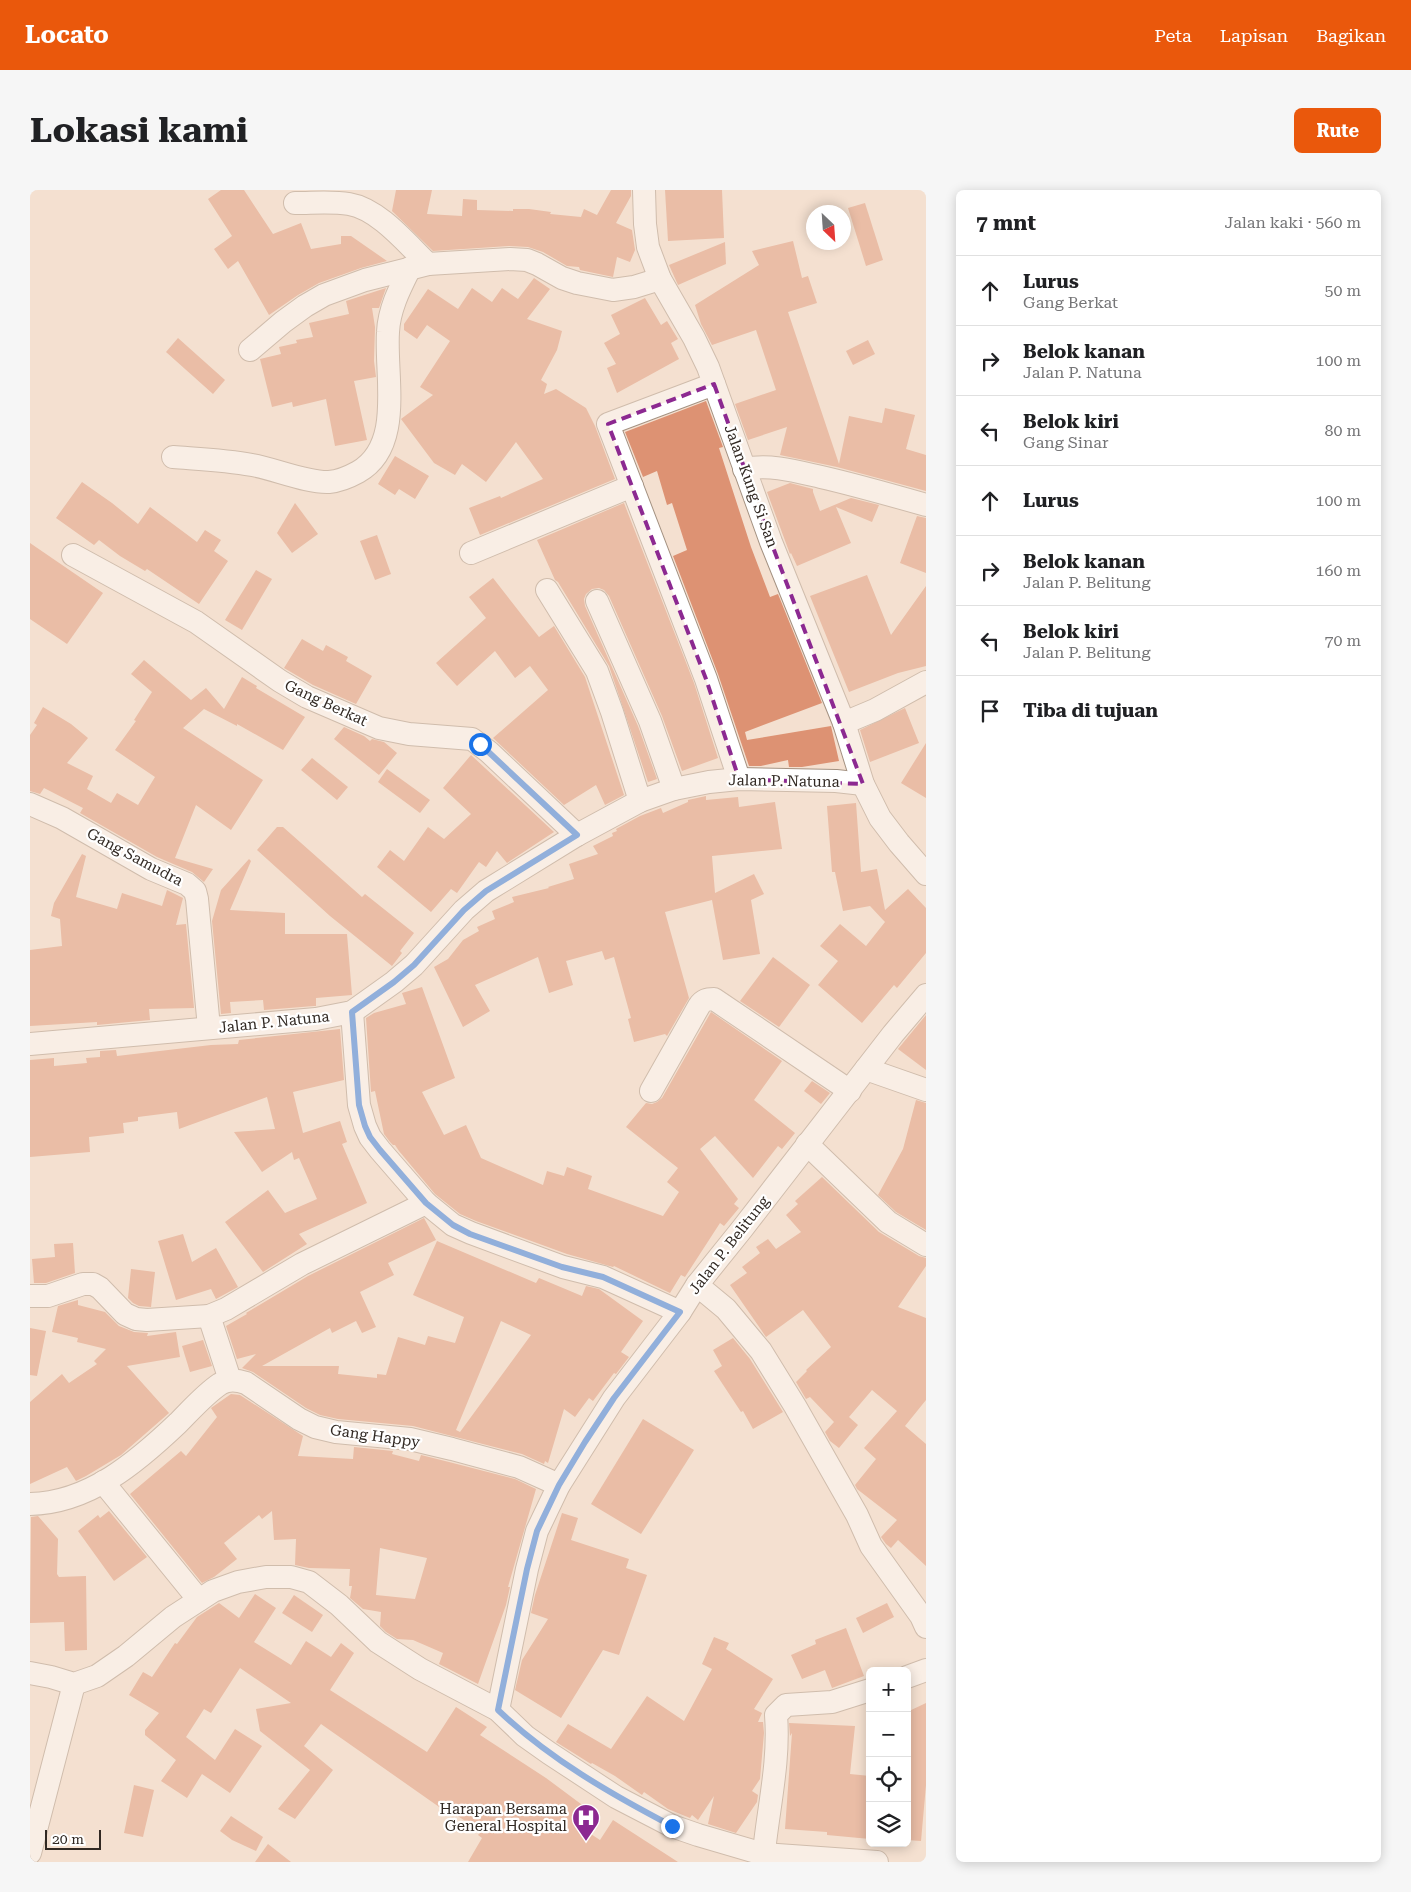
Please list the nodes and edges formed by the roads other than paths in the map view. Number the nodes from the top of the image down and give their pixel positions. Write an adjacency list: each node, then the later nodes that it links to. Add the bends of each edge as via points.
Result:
1 (644, 190): 4 (street, Jalan Kung Si San, via 648,247)
2 (295, 203): 3 (street, via 361,207 374,214)
3 (419, 266): 4 (street, via 527,260 562,278 613,290); 5 (street, via 358,282 324,295 290,316); 7 (street, via 399,290 392,310 388,332 387,426 382,446 374,460 362,470 330,482 251,464)
4 (660, 279): 6 (street, Jalan Kung Si San, via 694,338)
5 (250, 350)
6 (714, 384): 8 (street, Jalan Kung Si San); 9 (street, via 608,424)
7 (173, 457)
8 (744, 469): 10 (street, via 774,466); 16 (street, Jalan Kung Si San)
9 (632, 486): 11 (street); 17 (street, via 706,678)
10 (926, 505)
11 (471, 553)
12 (73, 555): 22 (street, Gang Berkat, via 196,622 307,697 379,728 472,739)
13 (547, 590): 20 (street, via 597,671)
14 (597, 601): 19 (street, via 650,721)
15 (926, 682): 16 (street)
16 (844, 723): 18 (street, Jalan Kung Si San)
17 (739, 779): 18 (street, Jalan P. Natuna); 19 (street, Jalan P. Natuna)
18 (864, 784): 23 (street, Jalan Kung Si San, via 880,818)
19 (674, 789): 20 (street, Jalan P. Natuna)
20 (640, 801): 22 (street, Jalan P. Natuna)
21 (30, 804): 26 (street, Gang Samudra, via 187,884 194,891)
22 (577, 835): 25 (street, Jalan P. Natuna, via 486,891 464,910 414,965)
23 (926, 874)
24 (926, 995): 28 (street, Jalan P. Belitung)
25 (352, 1012): 26 (street, Jalan P. Natuna, via 316,1019); 33 (street, via 359,1105 365,1126 380,1150)
26 (209, 1028): 27 (street, Jalan P. Natuna)
27 (30, 1044)
28 (876, 1072): 29 (street); 31 (street, Jalan P. Belitung)
29 (926, 1090)
30 (651, 1091): 31 (street, via 698,1006 702,1001 714,999)
31 (850, 1091): 32 (street, Jalan P. Belitung)
32 (807, 1144): 34 (street, via 888,1222); 35 (street, Jalan P. Belitung, via 742,1229)
33 (426, 1203): 37 (street, via 470,1234 562,1267 603,1277); 38 (street, via 302,1264)
34 (926, 1245)
35 (704, 1291): 37 (street, Jalan P. Belitung); 44 (street, via 726,1309 761,1352 857,1515 871,1546)
36 (30, 1296): 38 (street, via 48,1296 93,1284 125,1314 136,1319)
37 (680, 1312): 41 (street, Jalan P. Belitung, via 614,1398)
38 (209, 1316): 39 (street)
39 (230, 1380): 40 (street, via 221,1383 148,1452); 41 (street, Gang Happy, via 246,1382 315,1427 452,1449 519,1467)
40 (103, 1482): 42 (street, via 60,1501); 43 (street)
41 (559, 1485): 50 (street, Jalan P. Belitung, via 537,1531)
42 (30, 1504)
43 (199, 1600): 48 (street, via 114,1665); 50 (street, via 238,1582 266,1577 291,1577 309,1582 378,1642 420,1669)
44 (926, 1627)
45 (926, 1670): 47 (street)
46 (30, 1673): 48 (street)
47 (911, 1676)
48 (74, 1684): 51 (street)
49 (866, 1691): 52 (street, via 832,1702 786,1706 776,1715 778,1737)
50 (498, 1710): 52 (street, via 549,1753 616,1797 672,1826)
51 (30, 1852)
52 (763, 1858): 53 (street)
53 (877, 1862)

